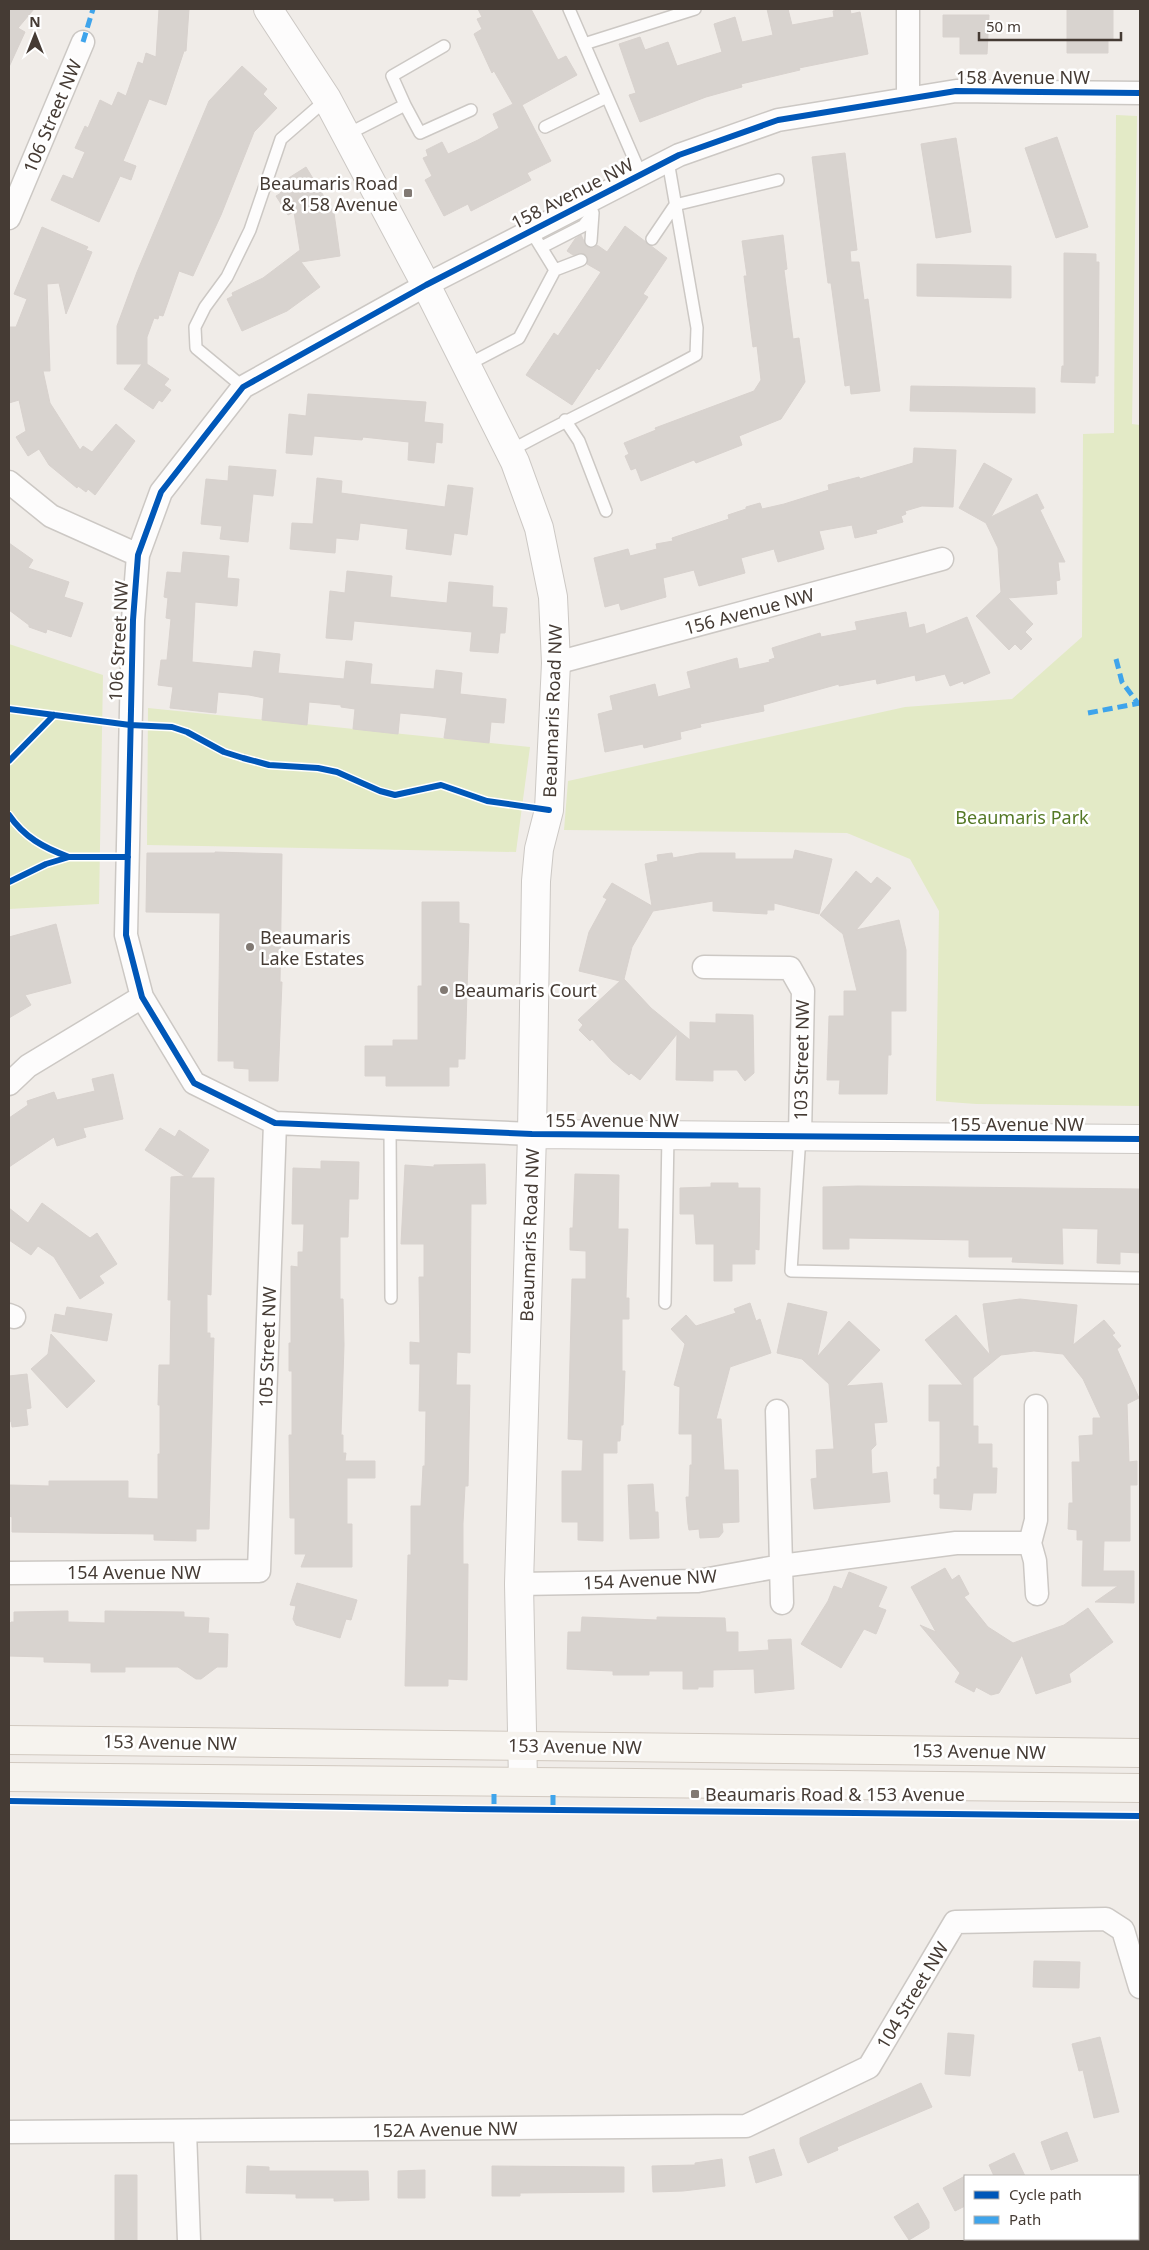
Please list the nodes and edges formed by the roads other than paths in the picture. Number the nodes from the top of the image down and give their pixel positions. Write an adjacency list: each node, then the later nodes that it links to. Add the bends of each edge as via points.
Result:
1 (268, 9): 11 (street, Beaumaris Road NW)
2 (569, 9): 6 (lane)
3 (695, 9): 6 (lane)
4 (908, 9): 10 (street)
5 (83, 42): 21 (street, 106 Street NW)
6 (584, 44): 9 (lane)
7 (444, 46): 12 (lane, via 392,76)
8 (1140, 92): 10 (street, 158 Avenue NW, via 956,91)
9 (608, 97): 14 (lane); 17 (lane)
10 (908, 98): 16 (street, 158 Avenue NW, via 778,120)
11 (327, 99): 15 (street, Beaumaris Road NW); 29 (lane, via 281,139 250,230 227,278 205,307 195,327 196,348)
12 (406, 105): 13 (lane, via 420,133); 15 (lane)
13 (471, 110)
14 (545, 127)
15 (346, 135): 27 (street, Beaumaris Road NW)
16 (668, 161): 17 (street, 158 Avenue NW); 19 (lane)
17 (641, 174): 20 (street, 158 Avenue NW)
18 (778, 180): 19 (lane)
19 (676, 205): 23 (lane); 30 (lane, via 697,328 696,355 642,385)
20 (590, 207): 22 (street, 158 Avenue NW); 24 (lane)
21 (9, 218)
22 (536, 239): 26 (lane); 27 (street, 158 Avenue NW)
23 (652, 239)
24 (591, 241)
25 (581, 260): 26 (lane)
26 (555, 270): 28 (lane, via 519,338)
27 (426, 285): 28 (street, Beaumaris Road NW); 29 (street, 158 Avenue NW)
28 (467, 366): 31 (street, Beaumaris Road NW)
29 (243, 387): 34 (street, 158 Avenue NW, via 162,492)
30 (565, 420): 31 (lane); 33 (lane, via 579,441)
31 (510, 451): 36 (street, Beaumaris Road NW, via 529,494 548,562)
32 (9, 482): 34 (street, via 51,516)
33 (606, 511)
34 (138, 556): 38 (street, 106 Street NW, via 133,620 126,934)
35 (942, 559): 36 (street, 156 Avenue NW)
36 (556, 663): 42 (street, Beaumaris Road NW, via 549,810 539,849 536,881)
37 (704, 968): 44 (street, 103 Street NW, via 790,968 802,991)
38 (142, 997): 39 (street, via 28,1066); 40 (street, 155 Avenue NW, via 194,1083)
39 (9, 1084)
40 (275, 1123): 41 (street, 155 Avenue NW); 53 (street, 105 Street NW)
41 (390, 1128): 42 (street, 155 Avenue NW); 47 (lane)
42 (532, 1134): 43 (street, 155 Avenue NW); 55 (street, Beaumaris Road NW)
43 (668, 1135): 44 (street, 155 Avenue NW); 48 (lane)
44 (800, 1136): 45 (street, 155 Avenue NW); 46 (lane, 103 Street NW, via 790,1272)
45 (1140, 1140)
46 (1140, 1278)
47 (391, 1298)
48 (665, 1304)
49 (1036, 1406): 51 (street, via 1036,1520)
50 (777, 1411): 52 (street)
51 (1030, 1544): 52 (street, 154 Avenue NW, via 956,1543); 56 (street, via 1035,1561)
52 (781, 1566): 55 (street, 154 Avenue NW, via 698,1581); 57 (street)
53 (259, 1571): 54 (street, 154 Avenue NW)
54 (9, 1573)
55 (519, 1584): 59 (street, Beaumaris Road NW)
56 (1037, 1594)
57 (782, 1603)
58 (9, 1740): 59 (main road, 153 Avenue NW)
59 (523, 1745): 60 (main road, 153 Avenue NW); 62 (street, Beaumaris Road NW)
60 (1140, 1753)
61 (9, 1777): 62 (main road, 153 Avenue NW)
62 (523, 1781): 63 (main road, 153 Avenue NW)
63 (1140, 1788)
64 (1140, 1987): 65 (street, 104 Street NW, via 1123,1930 1106,1919 955,1922)
65 (869, 2067): 66 (street, 152A Avenue NW, via 746,2126)
66 (185, 2131): 67 (street, 152A Avenue NW); 68 (street)
67 (9, 2132)
68 (189, 2241)

